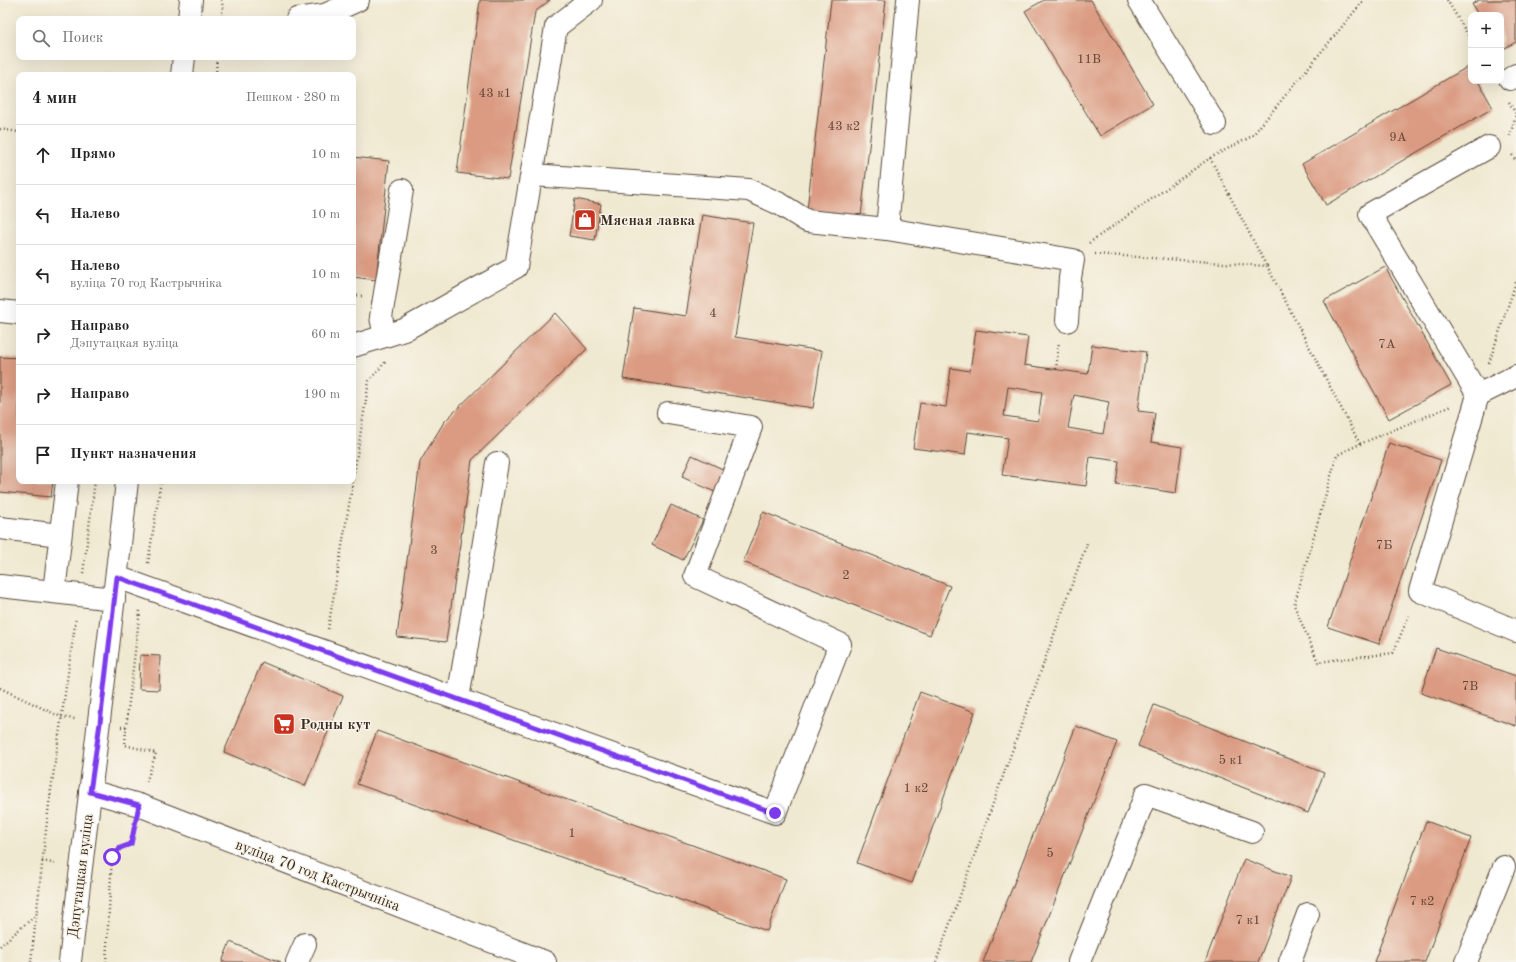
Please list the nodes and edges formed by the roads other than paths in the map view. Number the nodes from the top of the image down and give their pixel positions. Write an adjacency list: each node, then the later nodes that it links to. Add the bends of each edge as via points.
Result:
1 (191, 0): 6 (street)
2 (358, 0): 7 (street)
3 (591, 0): 12 (street, via 556,27)
4 (908, 0): 14 (street)
5 (1139, 0): 10 (street)
6 (189, 16)
7 (318, 16)
8 (184, 60): 9 (street)
9 (182, 72)
10 (1215, 124)
11 (1498, 144): 21 (street, via 1370,214)
12 (532, 175): 14 (street, via 749,190 780,204 807,221); 18 (street, via 516,267 404,330)
13 (402, 190): 18 (street, via 381,317)
14 (887, 229): 17 (street, via 1070,256 1073,260)
15 (0, 311): 16 (street)
16 (16, 313)
17 (1063, 330)
18 (384, 336): 19 (street)
19 (356, 345)
20 (1516, 376): 21 (street)
21 (1478, 395): 32 (street, via 1420,591)
22 (668, 413): 33 (street, via 750,427 695,576 840,644 775,813)
23 (497, 463): 33 (street)
24 (68, 484): 27 (street)
25 (127, 484): 28 (street, Дэпутацкая вуліца)
26 (0, 528): 27 (street)
27 (60, 534): 30 (street)
28 (117, 577): 31 (street, Дэпутацкая вуліца); 33 (street)
29 (0, 586): 30 (street)
30 (54, 592): 31 (street)
31 (114, 599): 34 (street, Дэпутацкая вуліца)
32 (1516, 631)
33 (458, 699)
34 (90, 792): 38 (street, Дэпутацкая вуліца); 39 (street, вуліца 70 год Кастрычніка, via 139,805)
35 (1252, 832): 40 (street, via 1146,794)
36 (1504, 868): 42 (street)
37 (1308, 914): 41 (street)
38 (70, 962)
39 (545, 962)
40 (1079, 962)
41 (1290, 962)
42 (1466, 962)

